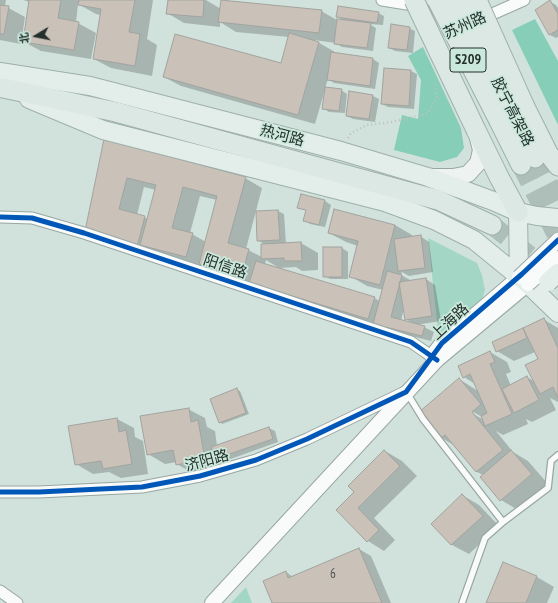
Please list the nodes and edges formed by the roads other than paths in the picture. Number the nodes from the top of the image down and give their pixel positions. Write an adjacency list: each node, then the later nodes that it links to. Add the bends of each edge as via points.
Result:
1 (382, 0): 6 (street)
2 (437, 0): 8 (highway, 胶宁高架路 / S209, bridge)
3 (457, 0): 8 (highway, 胶宁高架路 / S209, bridge)
4 (477, 0): 8 (highway, bridge)
5 (524, 0): 6 (street, 苏州路, via 428,42)
6 (414, 2): 9 (highway, bridge)
7 (1, 82): 12 (main road, 热河路, via 90,86 341,151); 16 (highway, via 438,200); 20 (main road, via 103,130 386,202 434,220 474,240)
8 (512, 114): 10 (highway, 胶宁高架路 / S209); 11 (highway)
9 (476, 130): 12 (main road, via 481,150 478,163 468,174); 13 (highway)
10 (528, 162)
11 (558, 166)
12 (428, 177): 13 (main road, 热河路)
13 (518, 212): 15 (main road, 热河路); 20 (main road)
14 (0, 217): 22 (street, 阳信路, via 32,218 84,233 412,342)
15 (558, 218)
16 (492, 225)
17 (558, 240): 20 (street, bridge)
18 (558, 258): 20 (street, bridge)
19 (553, 278): 21 (main road, via 546,291)
20 (523, 281): 21 (main road); 22 (street, 上海路, via 442,343)
21 (552, 307)
22 (434, 358): 23 (street, 上海路)
23 (406, 392): 25 (street, 济阳路, via 256,460 200,476 142,487 73,492); 26 (lane, via 423,419); 29 (street, 上海路)
24 (558, 455): 26 (lane, via 551,461 548,488)
25 (0, 492)
26 (503, 522): 30 (lane, via 485,538)
27 (0, 591): 28 (street)
28 (17, 603)
29 (212, 603)
30 (462, 603)

